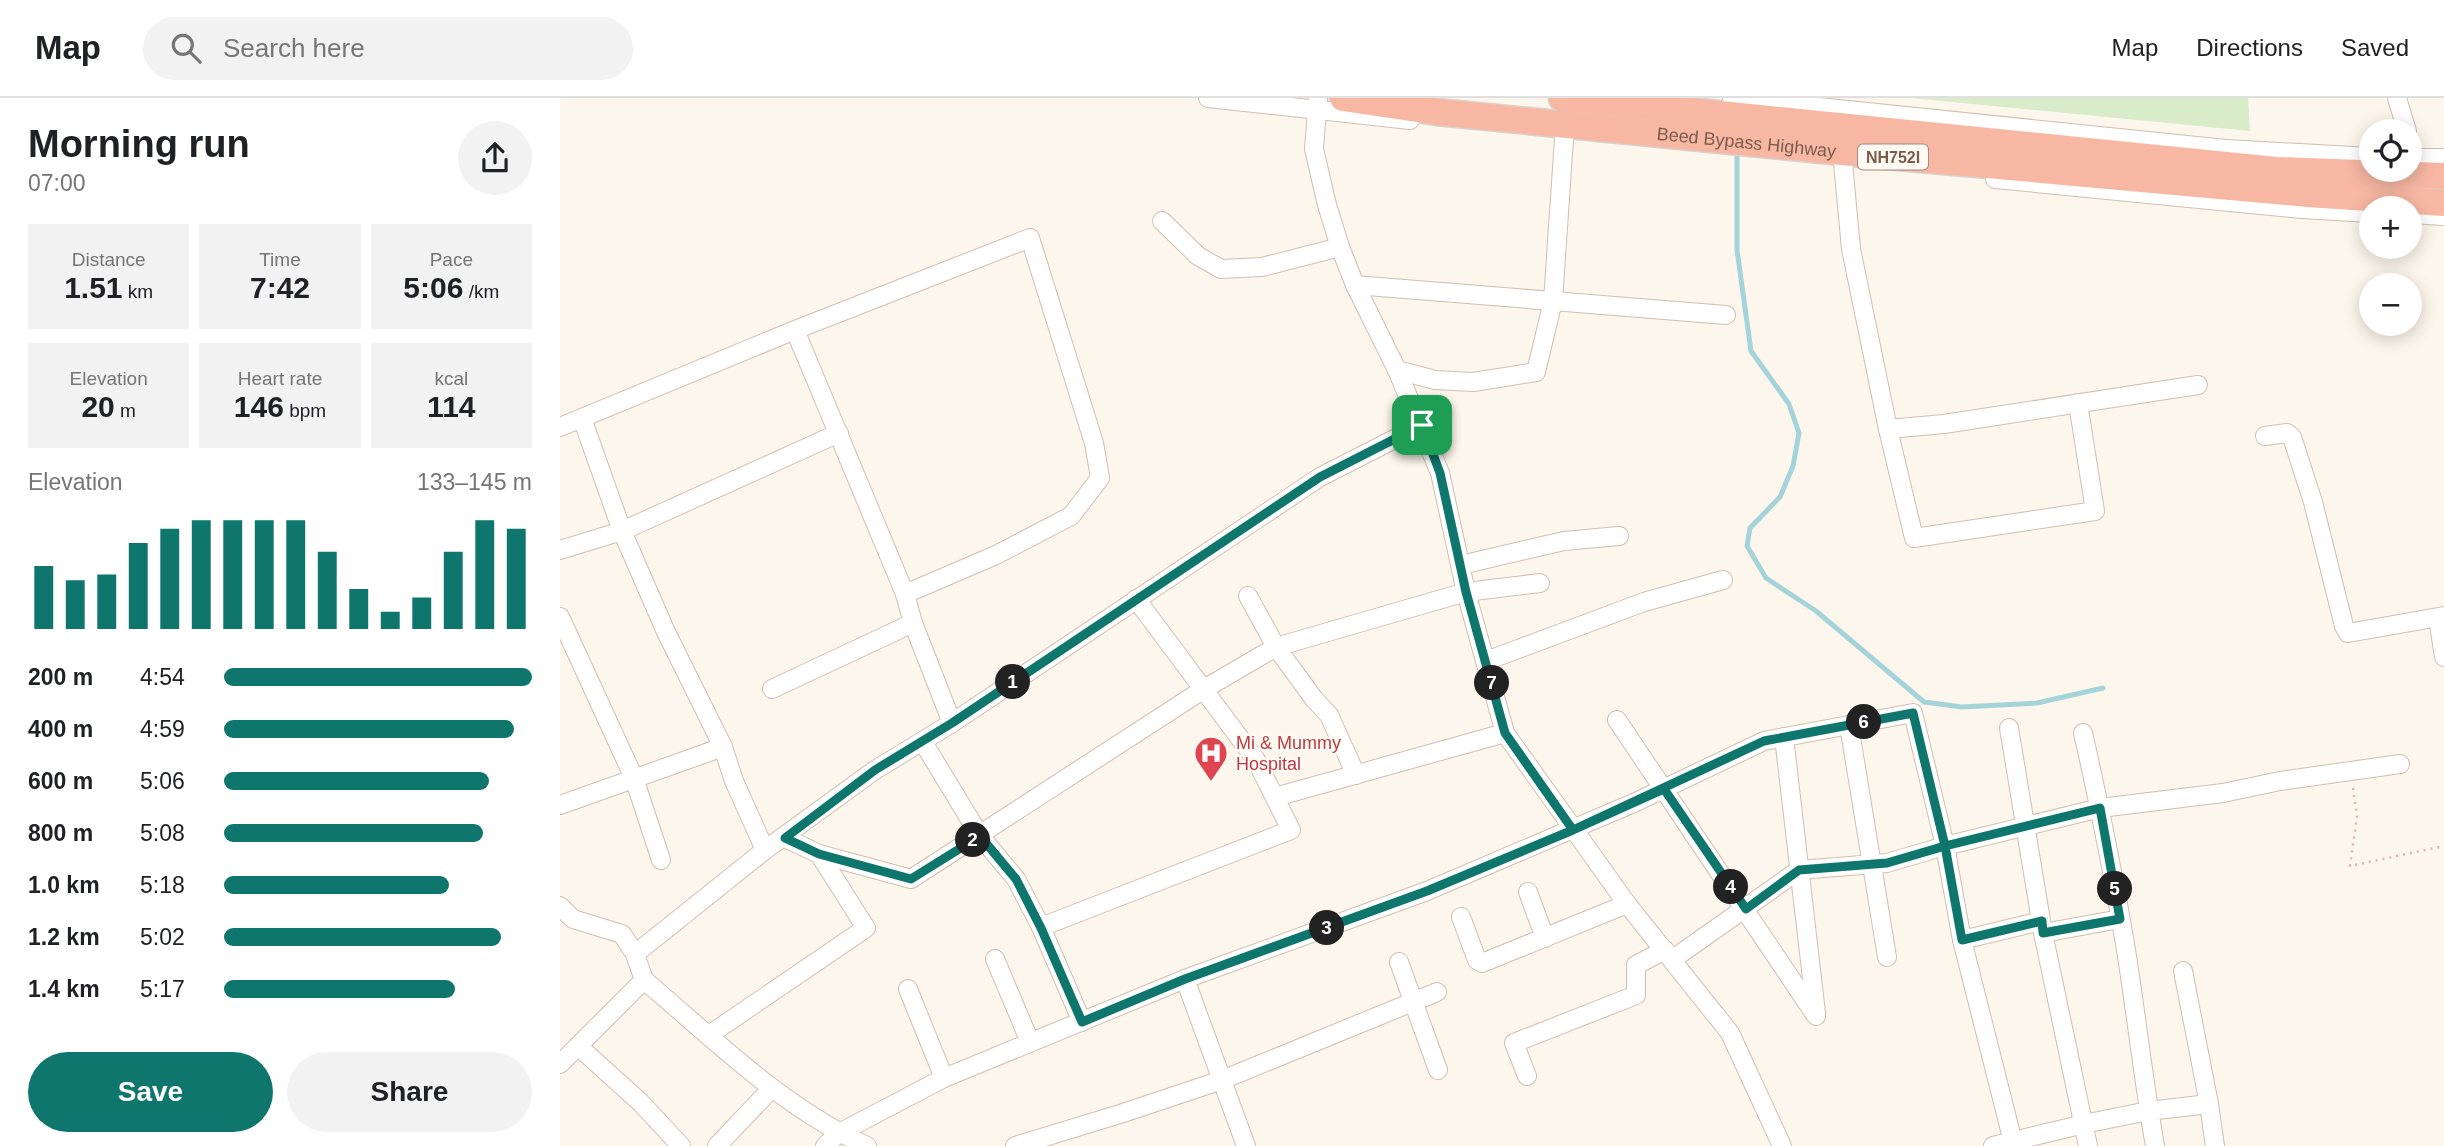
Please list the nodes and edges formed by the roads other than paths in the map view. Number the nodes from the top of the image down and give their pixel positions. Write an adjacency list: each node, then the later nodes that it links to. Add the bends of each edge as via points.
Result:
1 (1208, 98): 7 (street)
2 (1343, 98): 11 (highway, Beed Bypass Highway / NH752I)
3 (1562, 98): 6 (highway, Beed Bypass Highway / NH752I)
4 (1732, 98): 10 (street)
5 (2397, 98): 9 (street)
6 (1614, 101): 8 (highway, Beed Bypass Highway / NH752I)
7 (1317, 104): 11 (street); 23 (street, via 1314,149)
8 (1696, 105): 10 (highway, Beed Bypass Highway / NH752I)
9 (2403, 119)
10 (1879, 121): 12 (highway, Beed Bypass Highway / NH752I)
11 (1565, 131): 14 (highway, Beed Bypass Highway / NH752I); 25 (street)
12 (2029, 156): 13 (street, via 2226,149); 14 (highway, Beed Bypass Highway / NH752I); 17 (highway, Beed Bypass Highway / NH752I); 18 (highway, Beed Bypass Highway / NH752I); 19 (street, via 2302,209)
13 (2359, 156)
14 (1843, 158): 34 (street, via 1851,249)
15 (2422, 158): 16 (street)
16 (2444, 158)
17 (2444, 176)
18 (2444, 203)
19 (2359, 212)
20 (2422, 215): 21 (street)
21 (2444, 216)
22 (1162, 221): 23 (street, via 1198,257 1222,269 1262,267)
23 (1340, 247): 24 (street)
24 (1355, 285): 25 (street); 28 (street)
25 (1553, 301): 26 (street); 28 (street, via 1536,372 1473,382 1435,380)
26 (1726, 315)
27 (795, 330): 31 (street); 35 (street); 44 (street, via 1030,238 1094,443 1100,478 1071,516)
28 (1397, 370): 32 (street)
29 (2198, 385): 30 (street)
30 (2078, 403): 34 (street); 34 (street, via 2095,511 1914,538)
31 (582, 418): 33 (street); 37 (street)
32 (1422, 425): 40 (street, via 1440,473); 46 (street, via 1320,477)
33 (560, 427)
34 (1888, 429)
35 (839, 433): 37 (street); 44 (street)
36 (2265, 436): 48 (street, via 2287,433 2292,437 2348,632)
37 (622, 531): 39 (street); 64 (street)
38 (1619, 536): 40 (street, via 1564,541)
39 (560, 550)
40 (1461, 565): 43 (street)
41 (1723, 580): 53 (street, via 1644,602)
42 (1540, 583): 43 (street)
43 (1466, 592): 50 (street); 53 (street)
44 (905, 594): 49 (street)
45 (1248, 596): 50 (street)
46 (1136, 599): 55 (street); 57 (street)
47 (560, 617): 51 (street)
48 (2441, 617): 52 (street)
49 (913, 623): 54 (street); 57 (street)
50 (1276, 647): 55 (street); 66 (street, via 1329,715)
51 (568, 654): 67 (street)
52 (2444, 657)
53 (1486, 661): 60 (street)
54 (772, 689)
55 (1204, 689): 69 (street, via 1256,760); 74 (street)
56 (1617, 720): 68 (street)
57 (952, 723): 63 (street)
58 (1849, 725): 62 (street); 76 (street, via 1913,713); 80 (street)
59 (2009, 728): 72 (street)
60 (1505, 733): 66 (street); 73 (street)
61 (2083, 733): 71 (street)
62 (1784, 737): 68 (street, via 1764,741); 81 (street)
63 (923, 742): 74 (street); 75 (street, via 875,770)
64 (723, 747): 67 (street); 77 (street)
65 (2400, 764): 71 (street)
66 (1356, 775): 69 (street)
67 (634, 778): 70 (street); 79 (street)
68 (1664, 789): 73 (street); 85 (street)
69 (1275, 797): 89 (street, via 1291,830)
70 (560, 805)
71 (2100, 808): 72 (street); 87 (street)
72 (2026, 826): 76 (street); 88 (street)
73 (1573, 830): 83 (street); 98 (street, via 1427,891)
74 (980, 836): 78 (street, via 911,879); 89 (street, via 1016,879)
75 (785, 838): 77 (street); 78 (street)
76 (1945, 846): 80 (street); 91 (street)
77 (765, 850): 92 (street)
78 (819, 854): 104 (street, via 866,928)
79 (661, 860)
80 (1872, 864): 81 (street); 94 (street)
81 (1799, 870): 85 (street); 85 (street, via 1816,1016)
82 (1528, 892): 90 (street)
83 (1627, 904): 90 (street); 93 (street)
84 (560, 906): 92 (street, via 573,919 622,934)
85 (1746, 909): 93 (street)
86 (1461, 917): 90 (street, via 1482,963)
87 (2120, 919): 88 (street); 114 (street)
88 (2042, 927): 91 (street); 115 (street)
89 (1041, 928): 103 (street)
90 (1545, 939)
91 (1962, 940): 118 (street)
92 (635, 954): 99 (street)
93 (1669, 955): 109 (street, via 1636,965 1636,995 1514,1043); 124 (street, via 1730,1033)
94 (1887, 957)
95 (995, 959): 105 (street)
96 (1399, 962): 102 (street)
97 (2183, 971): 113 (street)
98 (1185, 979): 103 (street); 111 (street)
99 (643, 981): 104 (street); 106 (street)
100 (908, 989): 110 (street)
101 (1437, 992): 102 (street)
102 (1414, 1001): 108 (street); 111 (street)
103 (1082, 1022): 105 (street)
104 (709, 1035): 112 (street)
105 (1030, 1042): 110 (street)
106 (578, 1046): 107 (street); 119 (street)
107 (560, 1064)
108 (1438, 1070)
109 (1527, 1076)
110 (944, 1079): 116 (street)
111 (1222, 1080): 117 (street); 123 (street)
112 (772, 1088): 116 (street); 120 (street)
113 (2209, 1104): 114 (street); 128 (street)
114 (2148, 1111): 115 (street); 127 (street)
115 (2084, 1124): 118 (street); 126 (street)
116 (839, 1133): 121 (street); 122 (street)
117 (1026, 1144)
118 (2014, 1144): 125 (street)
119 (681, 1146)
120 (718, 1146)
121 (825, 1146)
122 (867, 1146)
123 (1246, 1146)
124 (1782, 1146)
125 (1993, 1146)
126 (2088, 1146)
127 (2155, 1146)
128 (2215, 1146)

